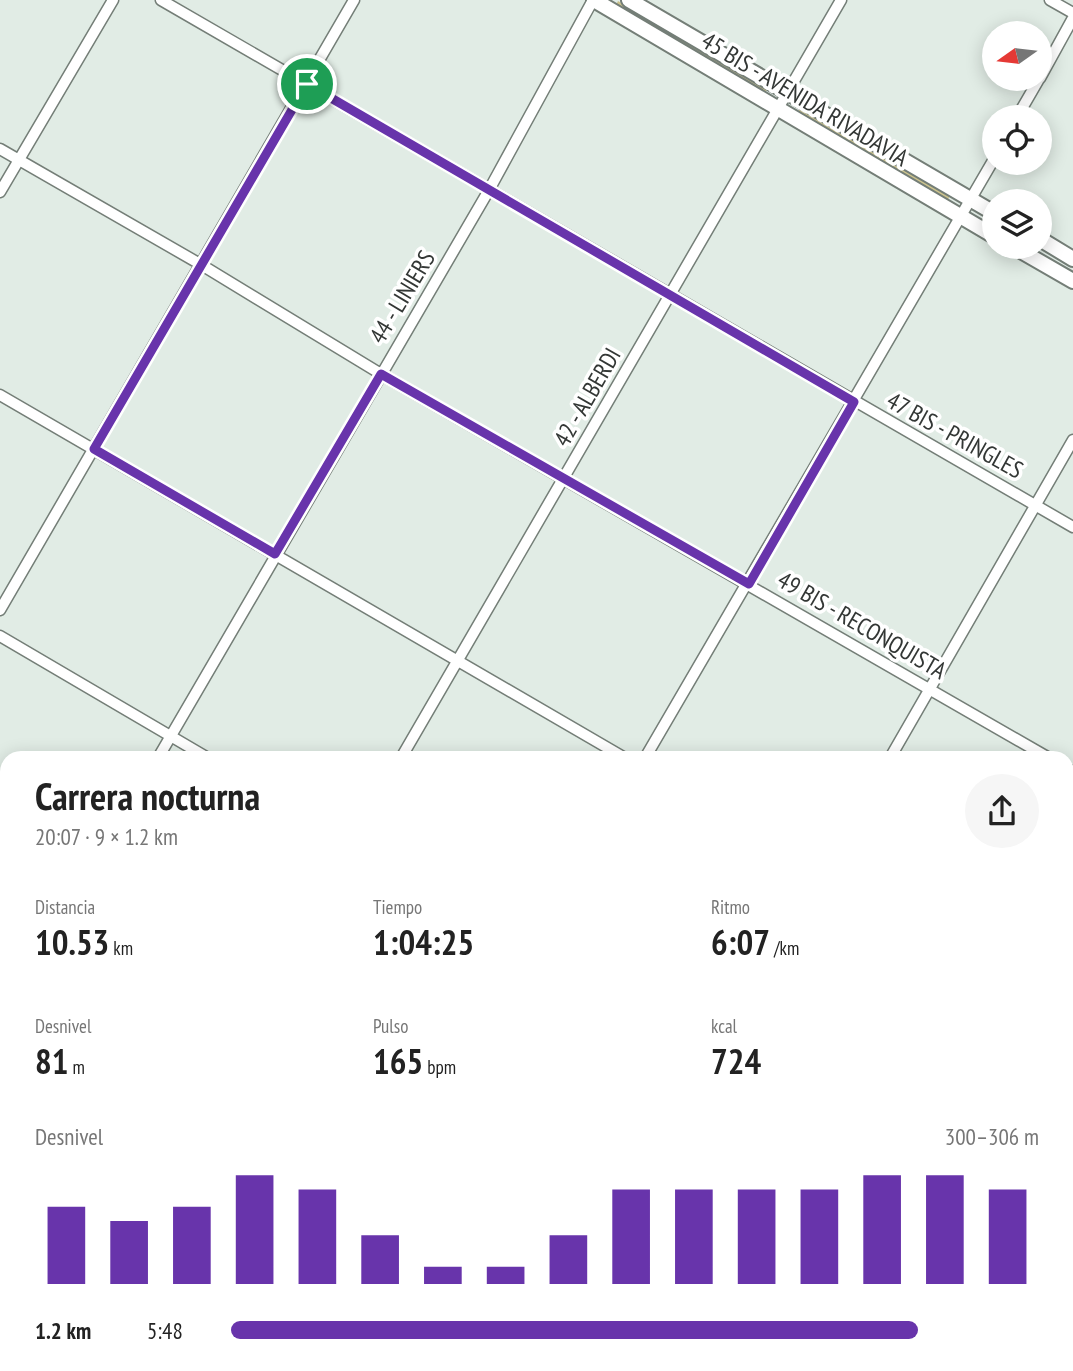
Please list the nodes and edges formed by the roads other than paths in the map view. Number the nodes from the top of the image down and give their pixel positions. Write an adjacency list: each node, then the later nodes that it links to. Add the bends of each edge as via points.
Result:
1 (113, 0): 14 (street)
2 (161, 0): 10 (street, 47 BIS - PRINGLES)
3 (354, 0): 10 (street)
4 (593, 0): 12 (main road, 45 BIS - AVENIDA RIVADAVIA); 16 (street, 44 - LINIERS)
5 (629, 0): 11 (main road, 45 BIS - AVENIDA RIVADAVIA)
6 (841, 0): 11 (street, 42 - ALBERDI)
7 (1050, 0): 8 (street)
8 (1073, 15): 9 (street)
9 (1052, 54)
10 (307, 84): 16 (street, 47 BIS - PRINGLES); 25 (street)
11 (787, 94): 12 (street, 42 - ALBERDI); 18 (main road, 45 BIS - AVENIDA RIVADAVIA)
12 (777, 108): 20 (main road, 45 BIS - AVENIDA RIVADAVIA); 27 (street, 42 - ALBERDI)
13 (0, 149): 14 (street, 49 BIS - RECONQUISTA)
14 (19, 160): 17 (street); 25 (street, 49 BIS - RECONQUISTA)
15 (985, 175): 18 (street)
16 (489, 190): 27 (street, 47 BIS - PRINGLES); 28 (street, 44 - LINIERS)
17 (0, 192)
18 (971, 200): 19 (main road, 45 BIS - AVENIDA RIVADAVIA); 20 (street)
19 (982, 206)
20 (960, 216): 21 (main road, 45 BIS - AVENIDA RIVADAVIA); 30 (street)
21 (982, 229)
22 (1052, 246): 24 (main road)
23 (1035, 259): 26 (main road)
24 (1073, 259)
25 (200, 264): 28 (street, 49 BIS - RECONQUISTA); 32 (street)
26 (1073, 281)
27 (672, 295): 30 (street, 47 BIS - PRINGLES); 33 (street, 42 - ALBERDI)
28 (381, 374): 33 (street, 49 BIS - RECONQUISTA); 36 (street, 44 - LINIERS)
29 (0, 394): 32 (street)
30 (854, 402): 34 (street, 47 BIS - PRINGLES); 37 (street)
31 (1073, 440): 34 (street)
32 (94, 449): 36 (street); 38 (street)
33 (564, 478): 37 (street, 49 BIS - RECONQUISTA); 40 (street, 42 - ALBERDI)
34 (1036, 505): 35 (street, 47 BIS - PRINGLES); 41 (street)
35 (1073, 527)
36 (275, 554): 40 (street); 42 (street, 44 - LINIERS)
37 (749, 584): 41 (street, 49 BIS - RECONQUISTA); 47 (street)
38 (0, 610)
39 (0, 636): 42 (street)
40 (457, 659): 45 (street, 42 - ALBERDI); 46 (street)
41 (930, 689): 48 (street); 49 (street, 49 BIS - RECONQUISTA)
42 (170, 736): 43 (street, 44 - LINIERS); 44 (street)
43 (162, 751)
44 (196, 751)
45 (405, 751)
46 (613, 751)
47 (649, 751)
48 (894, 751)
49 (1037, 751)

